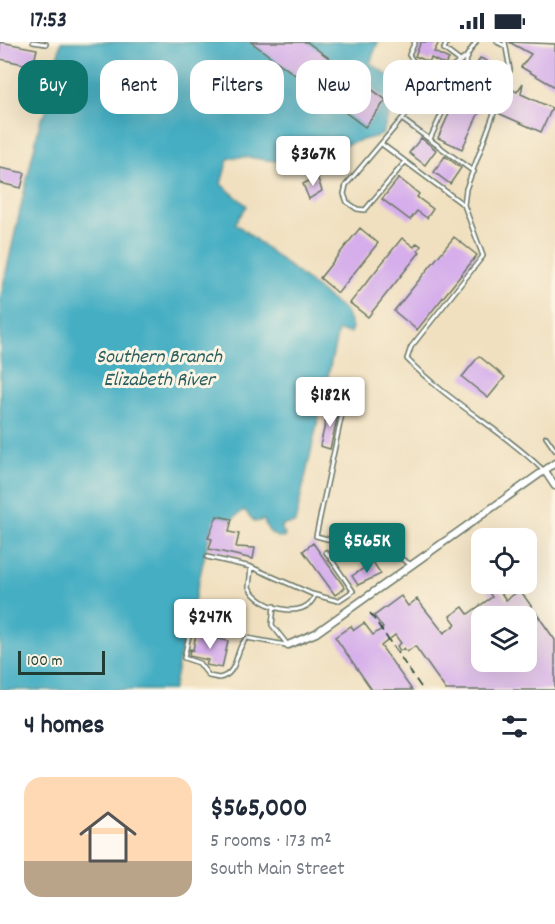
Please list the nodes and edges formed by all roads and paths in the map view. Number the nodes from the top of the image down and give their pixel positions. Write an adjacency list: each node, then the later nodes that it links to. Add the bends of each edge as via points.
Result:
1 (33, 42): 6 (lane)
2 (415, 42): 9 (lane, via 409,55)
3 (447, 42): 10 (lane, via 444,49)
4 (476, 42): 8 (lane)
5 (497, 42): 7 (lane)
6 (46, 44)
7 (505, 44): 17 (lane, via 510,70)
8 (470, 53): 11 (lane); 14 (lane)
9 (412, 60)
10 (457, 60)
11 (461, 60)
12 (408, 114): 13 (lane)
13 (403, 120): 14 (lane); 15 (lane)
14 (430, 139): 17 (lane)
15 (383, 145): 16 (lane); 16 (lane, via 346,186 345,198 352,206 365,210)
16 (405, 162): 18 (lane)
17 (474, 172): 18 (lane)
18 (464, 205): 23 (lane, via 482,258 411,347 406,359)
19 (343, 410): 27 (lane, via 316,536 400,558)
20 (546, 437): 21 (lane)
21 (555, 450)
22 (555, 463): 23 (street)
23 (545, 471): 24 (street); 27 (street)
24 (555, 486)
25 (326, 552): 29 (lane, via 353,591 338,601)
26 (207, 557): 28 (lane)
27 (411, 565): 32 (street, via 316,633)
28 (251, 567): 29 (lane); 30 (lane, via 248,582 252,594)
29 (315, 595): 30 (lane, via 311,605 298,611)
30 (274, 606): 32 (lane, via 272,625)
31 (189, 631): 32 (lane, via 184,658 199,663 209,676 219,678 232,669 247,638)
32 (288, 645)

